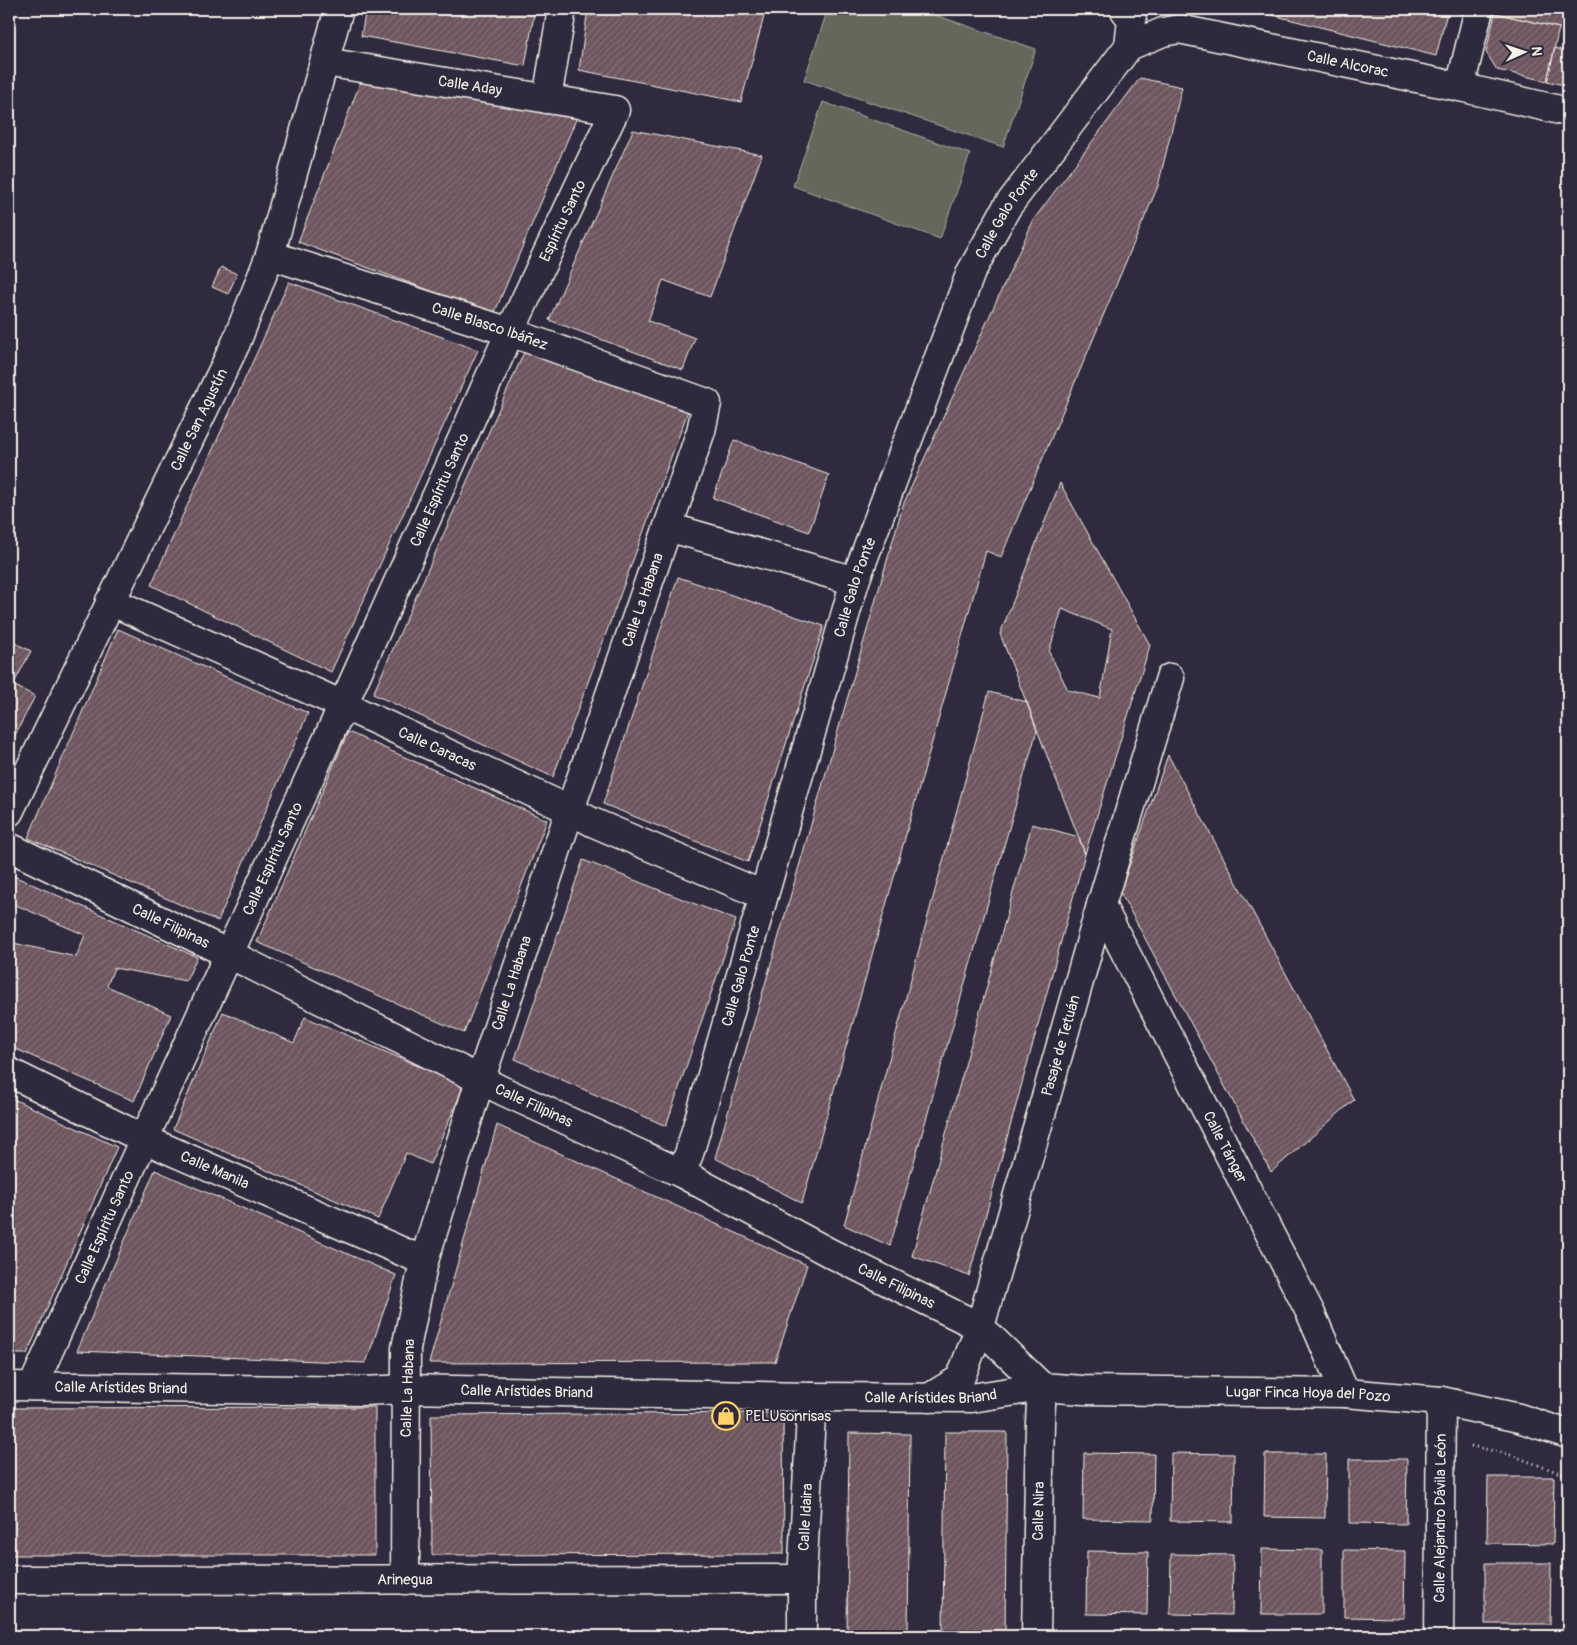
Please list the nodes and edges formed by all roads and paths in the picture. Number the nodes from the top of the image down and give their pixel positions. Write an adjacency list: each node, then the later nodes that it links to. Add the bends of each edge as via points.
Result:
1 (339, 9): 7 (street, Calle San Agustín)
2 (562, 9): 9 (street)
3 (1124, 9): 6 (street, via 1132,20)
4 (1479, 9): 8 (street)
5 (1172, 19): 6 (street, Calle Alcorac, via 1163,32); 8 (street, Calle Alcorac)
6 (1130, 46): 16 (street, Calle Galo Ponte, via 1007,208 971,272)
7 (325, 62): 9 (street, Calle Aday); 12 (street, Calle San Agustín)
8 (1460, 86): 11 (street, Calle Alcorac)
9 (547, 99): 10 (street, Calle Aday)
10 (615, 110): 13 (street, Espíritu Santo)
11 (1568, 112)
12 (270, 255): 13 (street, Calle Blasco Ibáñez); 17 (street, Calle San Agustín, via 236,343)
13 (510, 332): 14 (street, Calle Blasco Ibáñez); 19 (street, Calle Espíritu Santo)
14 (707, 403): 15 (street, Calle La Habana, via 701,431)
15 (668, 527): 16 (street); 20 (street, Calle La Habana)
16 (855, 581): 23 (street, Calle Galo Ponte)
17 (110, 601): 19 (street, Calle Caracas); 21 (street, Calle San Agustín)
18 (1170, 678): 24 (street, Pasaje de Tetuán)
19 (343, 705): 20 (street, Calle Caracas); 25 (street, Calle Espíritu Santo)
20 (570, 810): 23 (street, Calle Caracas); 27 (street, Calle La Habana)
21 (9, 812)
22 (9, 847): 25 (street, Calle Filipinas)
23 (763, 895): 29 (street, Calle Galo Ponte)
24 (1101, 905): 31 (street, Pasaje de Tetuán); 35 (street, Calle Tánger, via 1311,1314)
25 (229, 954): 27 (street, Calle Filipinas); 28 (street, Calle Espíritu Santo)
26 (9, 1072): 28 (street, Calle Manila)
27 (480, 1079): 29 (street, Calle Filipinas); 30 (street, Calle La Habana)
28 (144, 1139): 30 (street, Calle Manila); 32 (street, Calle Espíritu Santo)
29 (682, 1173): 31 (street, Calle Filipinas, via 830,1253)
30 (424, 1261): 34 (street, Calle La Habana, via 406,1348)
31 (980, 1327): 33 (street, Calle Filipinas); 37 (street, Pasaje de Tetuán, via 960,1379)
32 (21, 1386): 34 (street, Calle Arístides Briand, via 363,1391)
33 (1042, 1387): 35 (street, Lugar Finca Hoya del Pozo); 37 (street, Calle Arístides Briand, via 971,1398); 46 (street, Calle Nira)
34 (406, 1388): 36 (street, Calle Arístides Briand); 44 (street, Calle La Habana)
35 (1345, 1393): 38 (street, Lugar Finca Hoya del Pozo)
36 (812, 1398): 37 (street, Calle Arístides Briand); 42 (street, Calle Idaira)
37 (930, 1398)
38 (1441, 1401): 39 (street, Lugar Finca Hoya del Pozo, via 1519,1418); 40 (street, Calle Alejandro Dávila León)
39 (1568, 1434)
40 (1441, 1446): 41 (path, via 1471,1446 1508,1454); 47 (street, Calle Alejandro Dávila León)
41 (1568, 1476)
42 (802, 1579): 44 (street, Arinegua); 45 (street, Calle Idaira)
43 (9, 1580): 44 (street, Arinegua)
44 (405, 1580)
45 (802, 1636)
46 (1036, 1636)
47 (1439, 1636)

